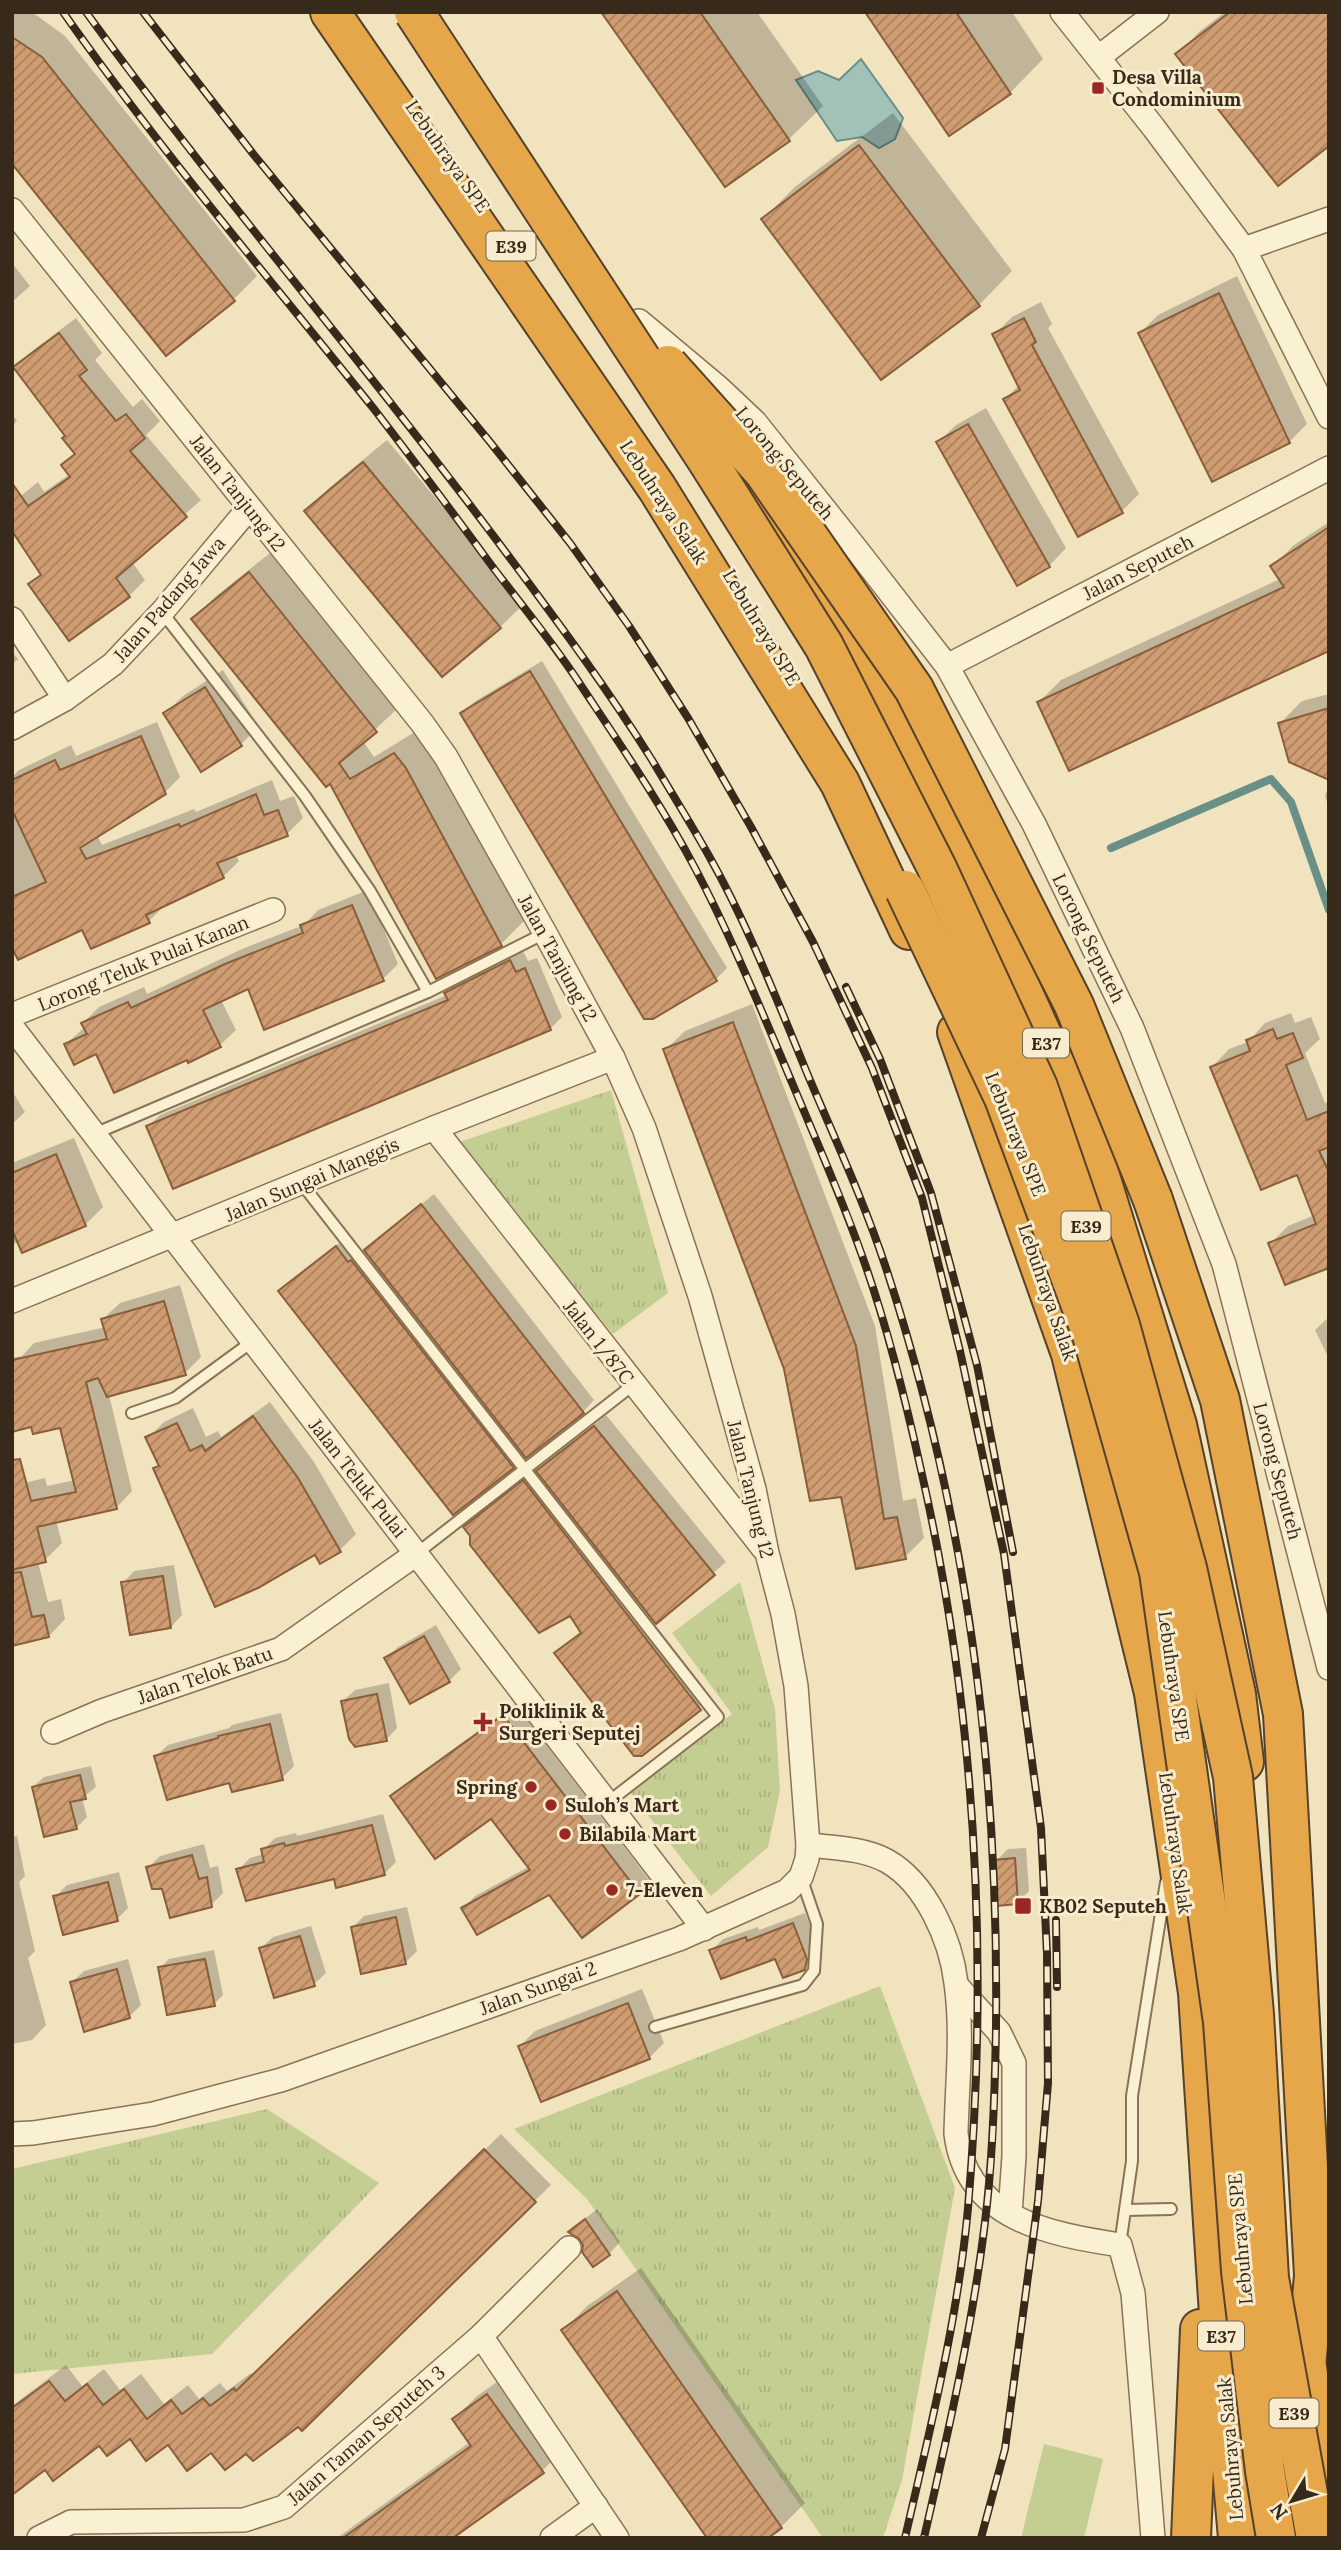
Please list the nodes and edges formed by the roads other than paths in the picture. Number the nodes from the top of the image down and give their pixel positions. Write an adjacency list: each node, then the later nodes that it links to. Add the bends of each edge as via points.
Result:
1 (330, 12): 43 (highway, Lebuhraya Salak / E37, via 657,488 840,783 959,1036 1070,1354 1154,1693)
2 (348, 12): 67 (highway, Lebuhraya SPE / E39, bridge, via 674,480 787,667 900,879 1004,1098 1092,1335 1159,1572 1223,2022 1241,2271)
3 (408, 12): 12 (highway, E37)
4 (414, 12): 11 (highway, Lebuhraya SPE / E39, bridge)
5 (1062, 12): 7 (street)
6 (1157, 12): 7 (street)
7 (1099, 57): 10 (street)
8 (12, 210): 15 (street, Jalan Tanjung 12)
9 (1329, 219): 10 (street)
10 (1244, 249): 13 (street)
11 (583, 270): 35 (highway, bridge, via 762,471 914,689 1074,1005 1153,1200); 69 (highway, Lebuhraya SPE / E39, bridge, via 824,646 937,869 1038,1087 1120,1325 1187,1568 1233,1777 1254,2014 1269,2278)
12 (639, 321): 18 (street, Lorong Seputeh, via 755,422); 29 (highway, E37, via 794,556 889,714 965,864)
13 (1329, 417)
14 (1329, 468): 18 (street, Jalan Seputeh)
15 (249, 508): 16 (street, Jalan Padang Jawa); 22 (street, Jalan Tanjung 12, via 446,757)
16 (162, 612): 19 (street, Jalan Padang Jawa, via 113,664); 23 (lane, via 305,796 370,891)
17 (12, 619): 19 (street)
18 (947, 666): 40 (street, Lorong Seputeh, via 1034,824 1132,1028 1224,1264)
19 (65, 699): 20 (street, Jalan Padang Jawa)
20 (12, 728)
21 (273, 910): 24 (street, Lorong Teluk Pulai Kanan)
22 (545, 933): 23 (lane); 26 (street, Jalan Tanjung 12)
23 (428, 992): 28 (lane)
24 (12, 1015)
25 (12, 1027): 28 (street, Jalan Teluk Pulai)
26 (612, 1058): 27 (street, Jalan Sungai Manggis); 38 (street, Jalan Tanjung 12, via 644,1128 699,1296 754,1489)
27 (433, 1128): 30 (street, Jalan Sungai Manggis); 34 (street, Jalan 1/87C)
28 (94, 1134): 31 (street, Jalan Teluk Pulai)
29 (1088, 1137): 35 (highway); 54 (highway, E37, via 1177,1425 1236,1694 1272,1997)
30 (302, 1184): 31 (street, Jalan Sungai Manggis); 37 (lane)
31 (173, 1237): 32 (street, Jalan Sungai Manggis); 33 (street, Jalan Teluk Pulai)
32 (12, 1301)
33 (253, 1341): 36 (lane, via 175,1398); 39 (street, Jalan Teluk Pulai)
34 (633, 1385): 37 (lane); 38 (street, Jalan 1/87C)
35 (1220, 1400): 58 (highway, via 1283,1713 1314,2275)
36 (132, 1413)
37 (525, 1469): 39 (lane); 42 (lane, via 718,1717)
38 (767, 1553): 44 (street, Jalan Tanjung 12, via 792,1654)
39 (416, 1554): 41 (street, Jalan Telok Batu, via 281,1649); 42 (street, Jalan Teluk Pulai)
40 (1329, 1668)
41 (53, 1732)
42 (607, 1803): 46 (street, Jalan Teluk Pulai)
43 (1174, 1831): 50 (highway, Lebuhraya Salak / E37, via 1198,1993); 52 (lane, via 1132,2096 1132,2161)
44 (808, 1844): 45 (street); 47 (street, via 861,1851 884,1860 911,1880 931,1908)
45 (801, 1877): 46 (street, Jalan Sungai 2, via 787,1891); 48 (lane, via 817,1924 814,1971 803,1984)
46 (704, 1928): 49 (street, Jalan Sungai 2, via 281,2080 153,2114)
47 (957, 1986): 53 (street, via 999,2032 1014,2063); 53 (street, via 959,2153 990,2203)
48 (655, 2027)
49 (12, 2134)
50 (1206, 2134): 65 (highway); 66 (highway, Lebuhraya Salak / E37)
51 (1171, 2209): 52 (lane)
52 (1125, 2210): 55 (lane)
53 (1010, 2214): 55 (street, via 1031,2226)
54 (1281, 2229): 58 (highway); 68 (highway, E37)
55 (1120, 2245): 64 (street, via 1133,2293)
56 (569, 2248): 57 (street, Jalan Taman Seputeh 3)
57 (481, 2336): 59 (street); 61 (street, Jalan Taman Seputeh 3, via 284,2507 244,2520 71,2522)
58 (1307, 2357): 60 (highway)
59 (596, 2506): 62 (street); 63 (street)
60 (1329, 2524)
61 (39, 2538)
62 (552, 2538)
63 (617, 2538)
64 (1153, 2538)
65 (1191, 2538)
66 (1238, 2538)
67 (1276, 2538)
68 (1288, 2538)
69 (1316, 2538)

